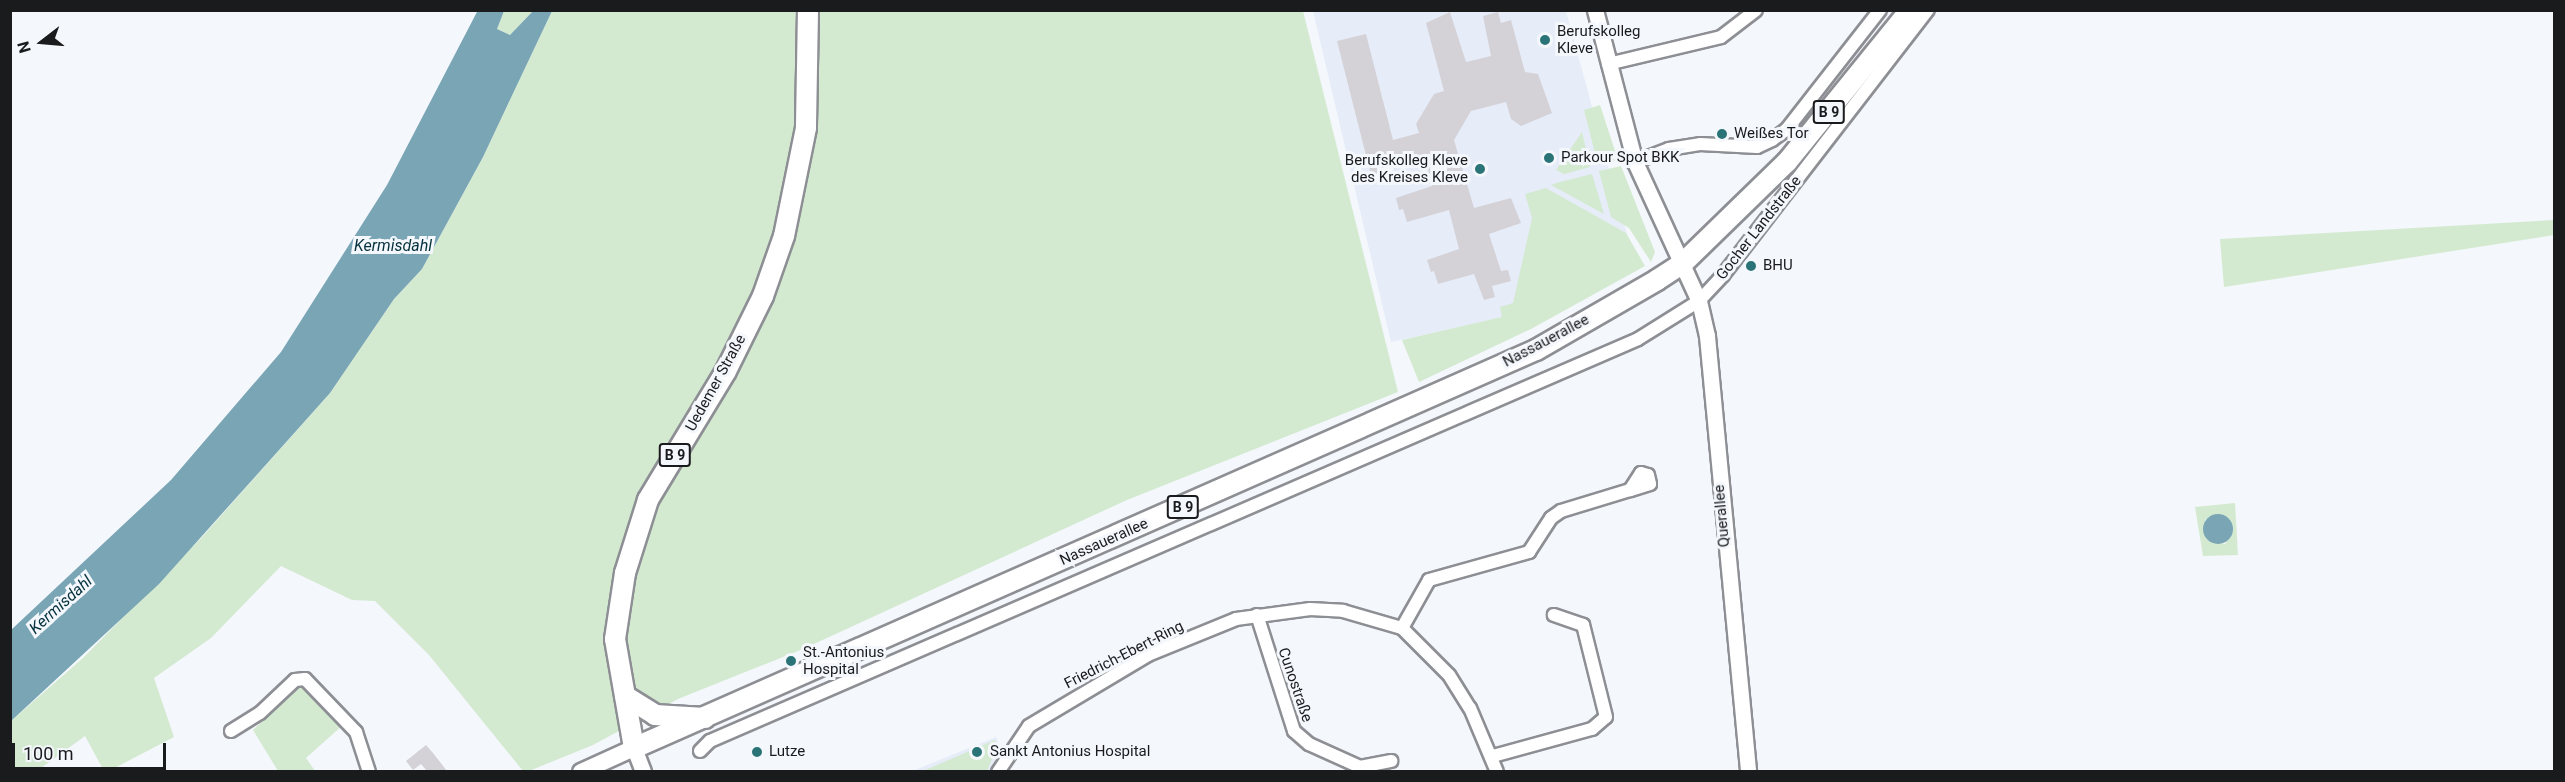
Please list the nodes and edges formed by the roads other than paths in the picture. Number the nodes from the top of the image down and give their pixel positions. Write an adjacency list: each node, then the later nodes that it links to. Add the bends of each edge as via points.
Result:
1 (808, 10): 15 (main road, Uedemer Straße / B 9, via 806,128 784,236 763,296 726,370 639,523 615,625)
2 (1594, 10): 7 (street, Querallee)
3 (1756, 10): 7 (street, via 1721,37)
4 (1880, 10): 8 (street, via 1787,129 1772,140 1757,147 1700,144 1669,148)
5 (1910, 10): 9 (main road, Gocher Landstraße / B 9, via 1787,162)
6 (1928, 10): 10 (street, Gocher Landstraße)
7 (1608, 64): 8 (street, Querallee)
8 (1635, 162): 9 (street, Querallee)
9 (1683, 263): 10 (street, Querallee); 16 (main road, Nassauerallee / B 9, via 1536,350)
10 (1701, 308): 19 (street, Nassauerallee, via 1638,339 710,741); 27 (street, Querallee)
11 (1630, 490): 14 (street, via 1561,511 1551,518 1529,552 1429,580)
12 (1257, 615): 14 (street, Friedrich-Ebert-Ring, via 1310,609 1343,611); 21 (street, Cunostraße, via 1294,731 1309,744 1360,767); 25 (street, Friedrich-Ebert-Ring, via 1210,628 1148,656 1052,709 1029,726)
13 (1554, 615): 20 (street, via 1583,626 1606,717 1592,729)
14 (1402, 628): 20 (street, Friedrich-Ebert-Ring, via 1449,675)
15 (625, 696): 16 (main road, via 655,715); 18 (main road, Uedemer Straße / B 9)
16 (705, 718): 18 (main road, Nassauerallee / B 9)
17 (231, 731): 22 (street, via 260,713 295,680 305,679 356,732)
18 (634, 748): 23 (main road, Nassauerallee); 24 (street)
19 (700, 751)
20 (1493, 756): 26 (street, Friedrich-Ebert-Ring)
21 (1391, 761)
22 (369, 771)
23 (581, 771)
24 (643, 771)
25 (998, 771)
26 (1497, 771)
27 (1748, 771)

